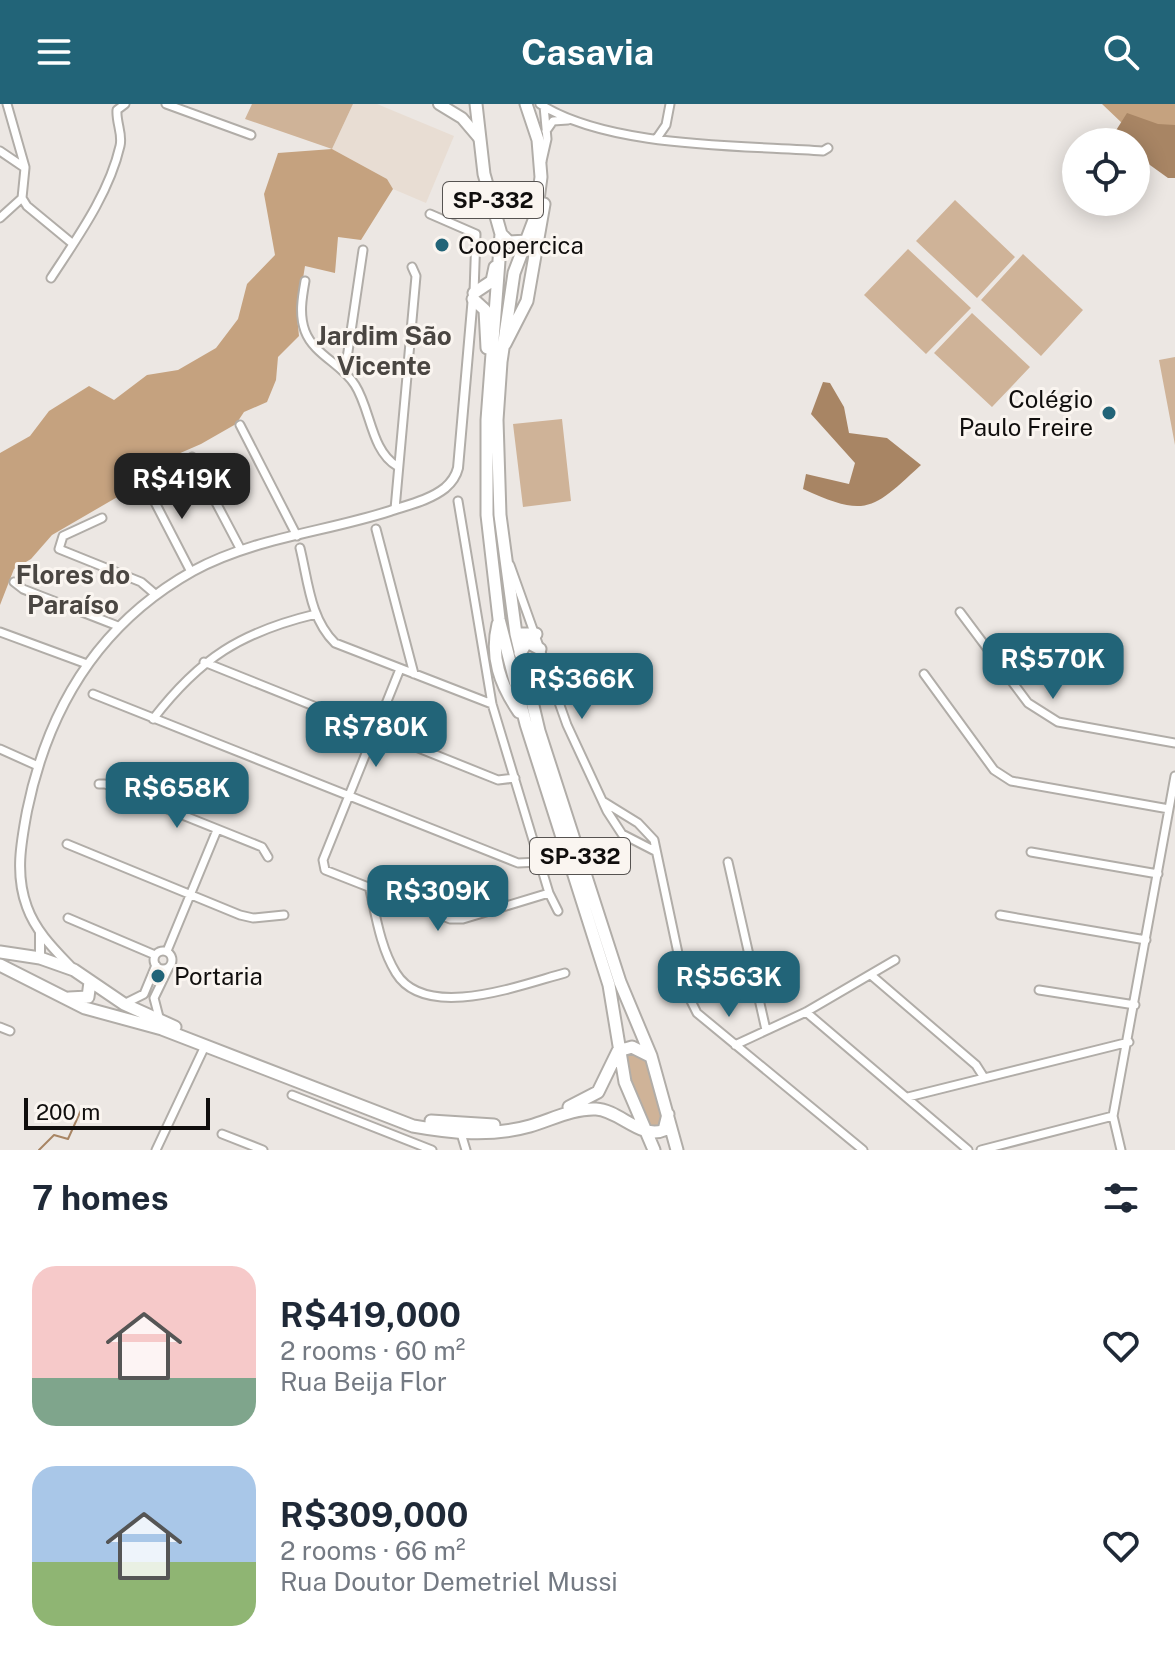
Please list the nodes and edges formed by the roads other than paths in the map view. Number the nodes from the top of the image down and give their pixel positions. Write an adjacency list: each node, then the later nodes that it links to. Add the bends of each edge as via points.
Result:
1 (7, 104): 18 (street)
2 (125, 104): 25 (street, via 117,110 120,146)
3 (166, 104): 12 (street)
4 (440, 104): 5 (main road); 13 (main road)
5 (448, 104)
6 (476, 104): 13 (main road, SP-332)
7 (526, 104): 17 (main road, SP-332)
8 (670, 104): 14 (street)
9 (542, 105): 10 (street); 11 (street)
10 (574, 121): 11 (street, via 553,121); 14 (street, via 624,137)
11 (546, 131): 17 (street)
12 (251, 135)
13 (479, 138): 23 (main road, SP-332)
14 (657, 138): 15 (street)
15 (828, 148)
16 (0, 151): 18 (street)
17 (542, 163): 19 (main road, SP-332)
18 (25, 168): 20 (street)
19 (541, 177): 24 (main road, SP-332); 32 (main road, via 544,214 533,278 524,312)
20 (22, 198): 22 (street); 25 (street)
21 (430, 214): 31 (street, via 476,234)
22 (0, 218)
23 (501, 234): 24 (main road, via 509,242); 27 (main road, SP-332)
24 (527, 241): 32 (main road, SP-332, via 514,273)
25 (73, 244): 29 (street)
26 (363, 250): 34 (street)
27 (500, 255): 31 (main road, via 492,281); 33 (main road, SP-332)
28 (412, 267): 37 (street, via 416,276)
29 (51, 278)
30 (305, 281): 34 (street, via 302,315 308,337)
31 (473, 296): 33 (main road, via 485,310); 40 (street, via 458,468 446,488)
32 (502, 348): 46 (main road, SP-332, via 497,420)
33 (492, 361): 48 (main road, SP-332, via 487,515)
34 (345, 372): 37 (street, via 367,406 379,448)
35 (240, 425): 43 (street)
36 (192, 457): 45 (street)
37 (397, 466): 40 (street)
38 (146, 485): 47 (street)
39 (458, 501): 61 (street)
40 (395, 509): 43 (street)
41 (102, 518): 51 (street, via 63,536 59,549 141,582)
42 (376, 529): 67 (street)
43 (297, 536): 45 (street)
44 (300, 548): 54 (street)
45 (241, 550): 47 (street)
46 (505, 555): 50 (main road, SP-332); 59 (street)
47 (191, 572): 51 (street)
48 (493, 572): 50 (main road, via 497,582); 55 (main road, SP-332)
49 (14, 582): 56 (street)
50 (510, 586): 53 (main road, SP-332)
51 (155, 594): 56 (street)
52 (960, 612): 74 (street, via 1028,703 1058,722)
53 (514, 613): 55 (main road); 58 (main road, SP-332)
54 (316, 614): 63 (street, via 251,635); 66 (street, via 335,643)
55 (498, 615): 61 (main road); 72 (main road, SP-332)
56 (118, 626): 64 (street)
57 (0, 632): 64 (street)
58 (516, 634): 59 (main road); 62 (main road, SP-332)
59 (536, 634): 60 (street)
60 (540, 649): 62 (main road, via 527,642); 81 (street, via 567,725)
61 (487, 651): 65 (main road)
62 (520, 653): 129 (main road, SP-332, via 539,731 620,982)
63 (204, 662): 71 (street); 73 (street)
64 (87, 664): 76 (street, via 61,704)
65 (491, 667): 70 (street); 72 (main road)
66 (400, 669): 67 (street); 73 (street)
67 (414, 674): 70 (street)
68 (924, 674): 82 (street, via 994,770 1011,781)
69 (93, 694): 71 (street)
70 (492, 704): 78 (street)
71 (153, 719): 80 (street)
72 (526, 724): 128 (main road, SP-332, via 609,985)
73 (376, 729): 78 (street, via 498,780); 80 (street)
74 (1175, 743)
75 (0, 749): 76 (street)
76 (38, 766): 100 (street, via 19,865 27,908)
77 (1175, 776): 82 (street)
78 (515, 778): 90 (street)
79 (99, 784): 84 (street)
80 (348, 797): 90 (street, via 518,863); 93 (street, via 323,865 333,876)
81 (604, 802): 83 (street); 85 (street)
82 (1169, 809): 92 (street)
83 (630, 819): 85 (street); 87 (street, via 654,840)
84 (217, 830): 89 (street, via 262,847); 95 (street)
85 (622, 834): 87 (street)
86 (67, 844): 95 (street)
87 (655, 851): 126 (street, via 690,1003)
88 (1031, 852): 92 (street)
89 (268, 857)
90 (539, 862): 94 (street)
91 (728, 862): 123 (street)
92 (1158, 874): 101 (street)
93 (370, 890): 94 (street, via 450,919); 110 (street, via 396,973 417,992 464,998)
94 (549, 893): 96 (street)
95 (191, 894): 97 (street, via 253,918); 102 (street)
96 (558, 911)
97 (284, 915)
98 (1000, 915): 101 (street)
99 (68, 918): 105 (street)
100 (40, 932): 104 (street); 109 (street)
101 (1146, 940): 119 (street)
102 (167, 951): 105 (street); 108 (street, via 173,959)
103 (0, 952): 104 (main road)
104 (40, 958): 109 (main road); 113 (main road, via 34,969)
105 (155, 960): 108 (street, via 160,968); 115 (street)
106 (895, 960): 111 (street)
107 (0, 965): 113 (main road)
108 (169, 967): 117 (street)
109 (74, 970): 112 (main road)
110 (565, 973)
111 (871, 975): 120 (street); 130 (street)
112 (90, 982): 116 (main road, via 88,997); 118 (main road)
113 (36, 984): 116 (main road)
114 (1039, 990): 119 (street)
115 (144, 994): 117 (street); 118 (street)
116 (65, 997): 127 (main road, via 95,1012)
117 (154, 998): 121 (street)
118 (124, 1004): 121 (main road)
119 (1135, 1005): 125 (street)
120 (806, 1012): 123 (street); 132 (street)
121 (160, 1021): 136 (main road, via 382,1107)
122 (0, 1027): 124 (street)
123 (766, 1030): 126 (street)
124 (10, 1031)
125 (1129, 1042): 130 (street); 135 (street)
126 (735, 1045): 145 (street)
127 (205, 1046): 136 (main road, via 413,1126); 139 (street)
128 (618, 1051): 129 (main road, via 632,1047); 136 (main road, via 605,1083 586,1100 510,1123); 137 (main road, SP-332)
129 (651, 1056): 133 (main road, SP-332)
130 (983, 1076): 132 (street)
131 (292, 1095): 141 (street)
132 (908, 1097): 146 (street)
133 (668, 1113): 137 (main road, via 664,1130); 144 (main road, SP-332)
134 (619, 1114): 136 (main road, via 588,1109 502,1132); 137 (main road); 143 (main road)
135 (1113, 1116): 147 (street); 148 (street)
136 (460, 1129): 142 (street)
137 (644, 1130): 143 (main road, SP-332)
138 (222, 1134): 140 (street)
139 (156, 1150)
140 (263, 1150)
141 (432, 1150)
142 (466, 1150)
143 (654, 1150)
144 (677, 1150)
145 (863, 1150)
146 (968, 1150)
147 (981, 1150)
148 (1121, 1150)

